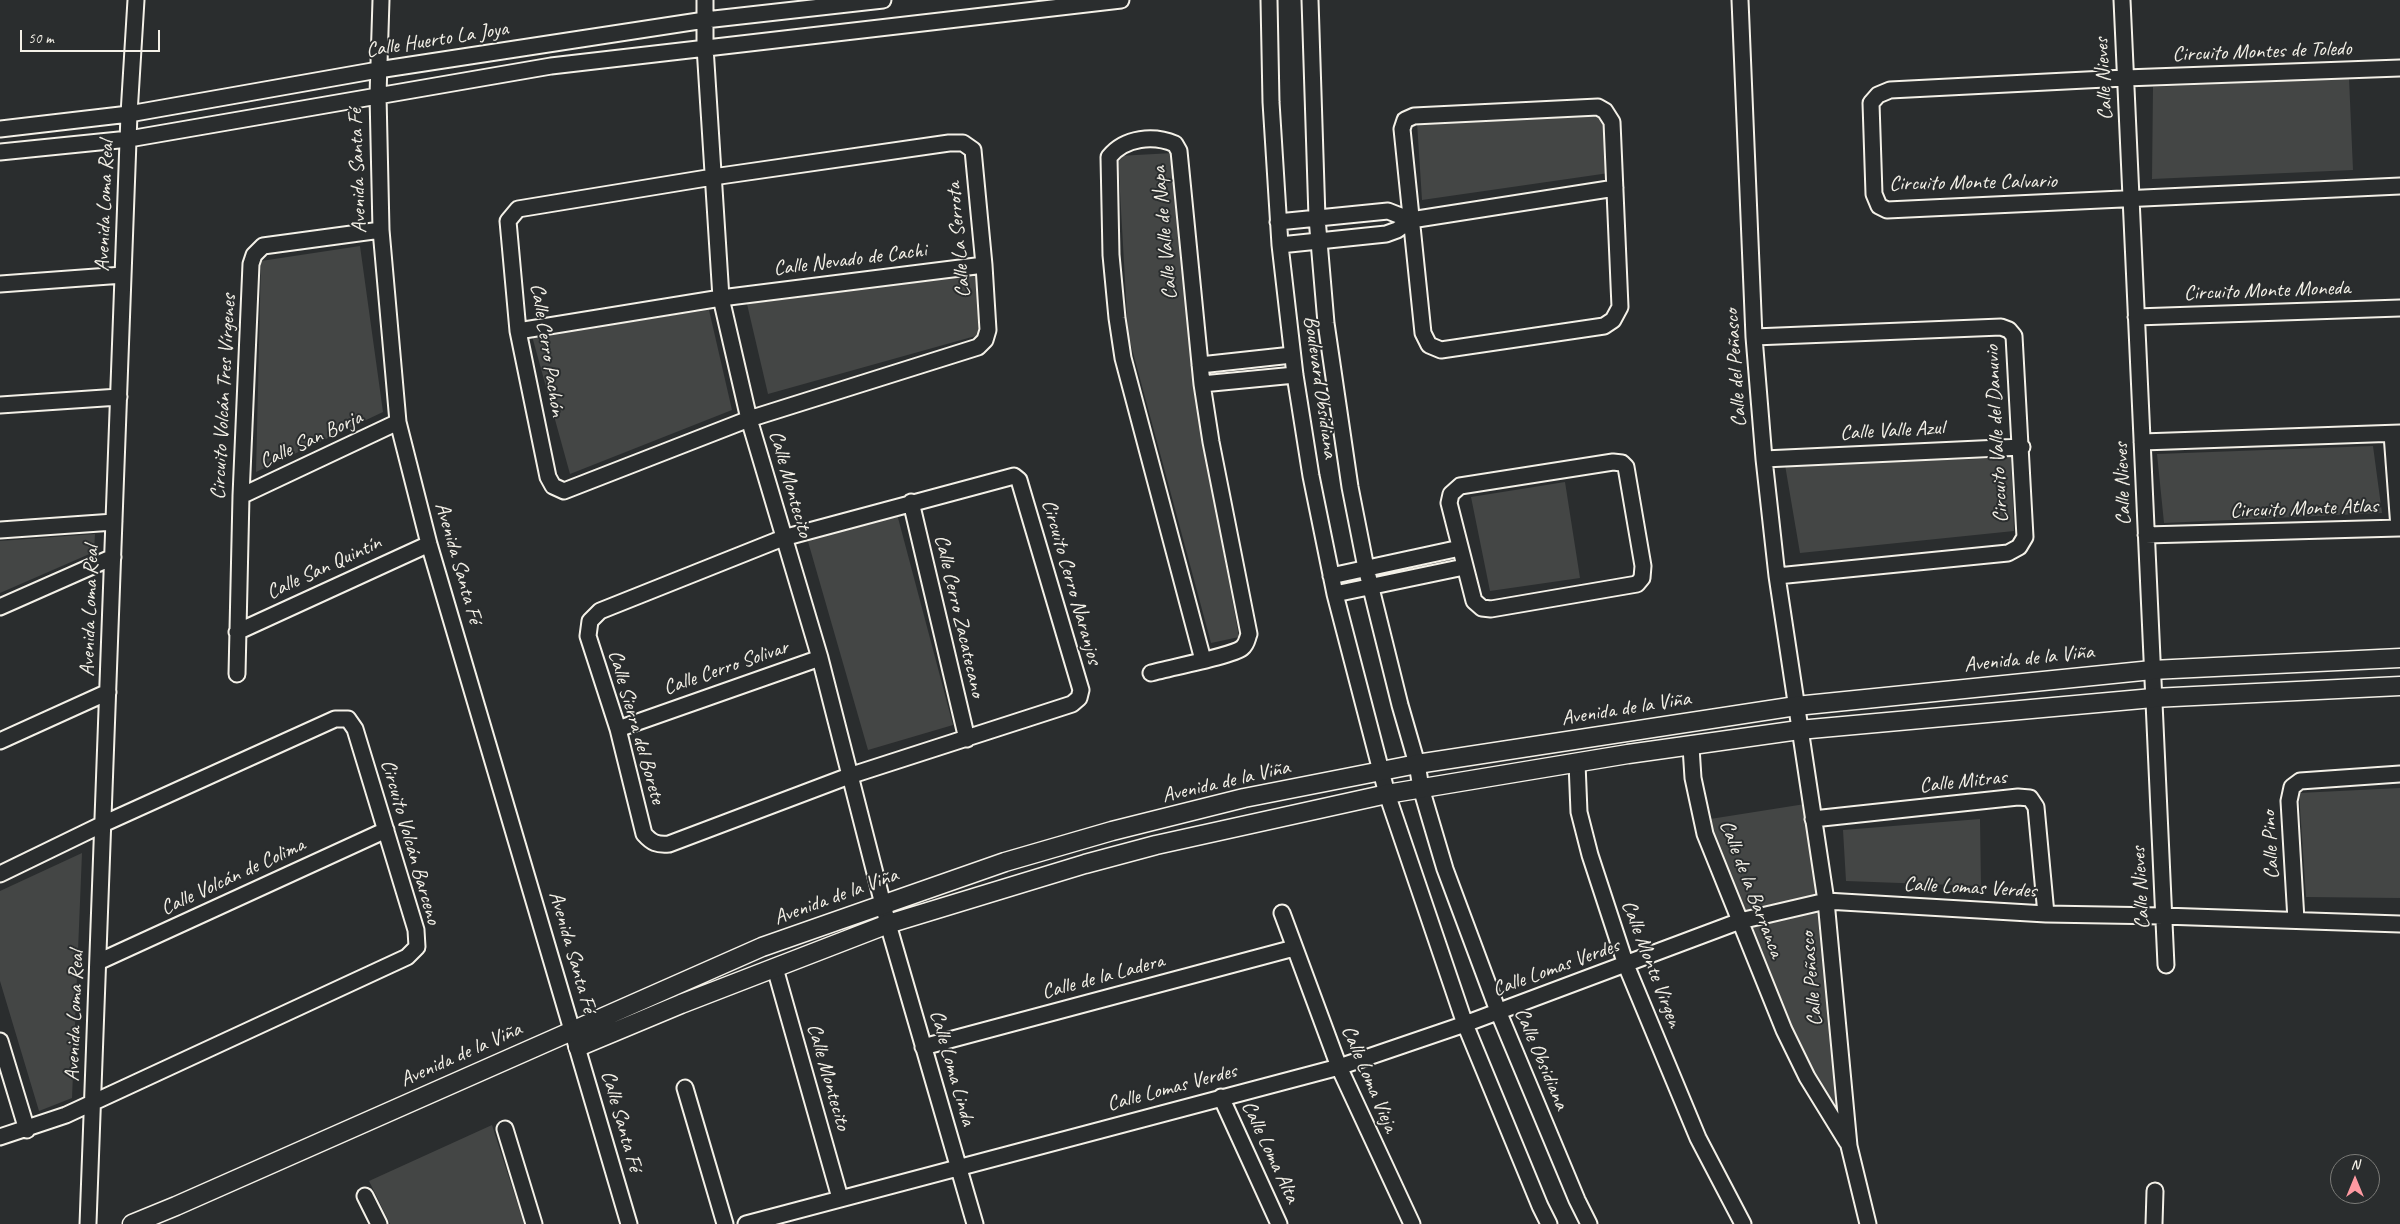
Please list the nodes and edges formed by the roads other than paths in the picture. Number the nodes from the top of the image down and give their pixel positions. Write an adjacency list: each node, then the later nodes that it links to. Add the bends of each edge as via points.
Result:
1 (136, 0): 16 (street, Avenida Loma Real)
2 (381, 0): 13 (street, Avenida Santa Fé)
3 (705, 0): 10 (street, Calle Montecito)
4 (883, 0): 10 (street, Calle Huerto La Joya)
5 (1121, 0): 11 (street, Calle Huerto La Joya)
6 (1269, 0): 26 (street, Boulevard Obsidiana)
7 (1310, 0): 24 (street, Boulevard Obsidiana)
8 (1740, 0): 37 (street, Calle del Peñasco)
9 (2122, 0): 14 (street, Calle Nieves)
10 (705, 20): 11 (street, Calle Montecito); 13 (street, Calle Huerto La Joya)
11 (705, 47): 15 (street, Calle Huerto La Joya, via 551,66); 20 (street, Calle Montecito)
12 (2400, 68): 14 (street, Circuito Montes de Toledo)
13 (378, 70): 15 (street, Avenida Santa Fé); 16 (street, Calle Huerto La Joya)
14 (2125, 78): 23 (street, Calle Nieves); 23 (street, Circuito Monte Calvario, via 1890,90 1878,95 1871,103 1874,194 1879,206 1887,210)
15 (378, 95): 18 (street, Calle Huerto La Joya); 27 (street, Avenida Santa Fé)
16 (129, 114): 17 (street, Calle Huerto La Joya); 18 (street, Avenida Loma Real)
17 (0, 129)
18 (128, 139): 19 (street, Calle Huerto La Joya); 31 (street, Avenida Loma Real)
19 (0, 152)
20 (713, 177): 30 (street, Calle La Serrota, via 963,144 972,150); 33 (street, Calle Montecito); 36 (street, Calle Cerro Pachón, via 518,208 508,221)
21 (2400, 186): 23 (street)
22 (1615, 188): 25 (street); 25 (street, via 1612,122 1598,107 1414,116 1405,120 1402,129); 25 (street, via 1620,307 1613,320 1604,326 1435,349 1423,333)
23 (2131, 200): 35 (street, Calle Nieves)
24 (1317, 218): 25 (street, via 1388,211); 26 (street); 28 (street, Boulevard Obsidiana)
25 (1411, 220): 28 (street, via 1386,234)
26 (1278, 222): 29 (street, Boulevard Obsidiana)
27 (381, 230): 45 (street, Avenida Santa Fé); 50 (street, Circuito Volcán Tres Vírgenes, via 264,246 254,255 251,264)
28 (1319, 241): 29 (street); 60 (street, Boulevard Obsidiana, via 1337,405)
29 (1280, 245): 38 (street, Boulevard Obsidiana)
30 (984, 266): 33 (street, Calle Nevado de Cachi); 44 (street, Calle La Serrota, via 988,330 986,340 978,347)
31 (123, 275): 32 (street); 42 (street, Avenida Loma Real)
32 (0, 284)
33 (721, 298): 36 (street, Calle Nevado de Cachi); 44 (street, Calle Montecito)
34 (2400, 308): 35 (street, Circuito Monte Moneda)
35 (2136, 317): 47 (street, Calle Nieves)
36 (518, 331): 44 (street, Calle Cerro Pachón, via 548,477 554,486 564,491)
37 (1754, 337): 48 (street, Circuito Valle del Danuvio, via 2001,327 2009,330 2014,336); 49 (street, Calle del Peñasco)
38 (1292, 354): 39 (street); 40 (street, Boulevard Obsidiana)
39 (1200, 365): 41 (street, Calle Valle de Napa); 69 (street, Calle Valle de Napa, via 1180,151 1175,144 1165,140 1138,140 1113,152 1109,164 1117,318 1134,403)
40 (1295, 375): 41 (street); 61 (street, Boulevard Obsidiana)
41 (1202, 384): 69 (street, Calle Valle de Napa, via 1249,634 1242,648)
42 (119, 397): 43 (street); 52 (street, Avenida Loma Real)
43 (0, 405)
44 (749, 419): 55 (street, Calle Montecito)
45 (398, 422): 50 (street, Calle San Borja); 56 (street, Avenida Santa Fé)
46 (2396, 434): 47 (street); 54 (street, Circuito Monte Atlas, via 2399,528)
47 (2142, 442): 54 (street, Calle Nieves)
48 (2022, 447): 49 (street, Calle Valle Azul); 62 (street, Circuito Valle del Danuvio, via 2025,537 2019,547 2008,553)
49 (1764, 459): 62 (street, Calle del Peñasco)
50 (241, 496): 66 (street, Circuito Volcán Tres Vírgenes)
51 (911, 502): 55 (street, Circuito Cerro Naranjos); 79 (street, Calle Cerro Zacatecano); 79 (street, Circuito Cerro Naranjos, via 1005,476 1019,480 1081,690 1079,698 1072,704)
52 (114, 522): 53 (street); 58 (street, Avenida Loma Real)
53 (0, 530)
54 (2146, 535): 70 (street, Calle Nieves)
55 (783, 538): 67 (street, Calle Montecito); 77 (street, Calle Sierra del Borete, via 600,611 590,621 588,636)
56 (429, 544): 66 (street, Calle San Quintín); 109 (street, Avenida Santa Fé)
57 (1460, 548): 59 (street); 59 (street, via 1449,503 1451,494 1460,486 1613,462 1626,467 1643,566 1638,584 1491,609 1482,608 1474,601); 60 (street)
58 (113, 556): 65 (street); 74 (street, Avenida Loma Real)
59 (1464, 567): 63 (street)
60 (1366, 568): 61 (street); 63 (street, Boulevard Obsidiana)
61 (1331, 576): 64 (street, Boulevard Obsidiana)
62 (1777, 576): 76 (street, Calle del Peñasco)
63 (1370, 586): 64 (street); 83 (street, Boulevard Obsidiana)
64 (1335, 594): 84 (street, Boulevard Obsidiana)
65 (0, 607)
66 (237, 632): 72 (street, Circuito Volcán Tres Vírgenes)
67 (820, 658): 77 (street, Calle Cerro Solivar); 86 (street, Calle Montecito)
68 (2400, 658): 70 (street, Avenida de la Viña)
69 (1203, 660): 71 (street, Calle Valle de Napa)
70 (2152, 670): 75 (street, Calle Nieves); 76 (street, Avenida de la Viña)
71 (1151, 673)
72 (237, 674)
73 (2400, 686): 75 (street, Avenida de la Viña)
74 (108, 692): 80 (street); 90 (street, Avenida Loma Real)
75 (2153, 698): 78 (street, Avenida de la Viña); 97 (street, Calle Nieves)
76 (1796, 706): 78 (street, Calle del Peñasco); 83 (street, Avenida de la Viña)
77 (618, 729): 86 (street, Calle Sierra del Borete, via 644,834 650,842 658,845 669,844)
78 (1799, 730): 81 (street, Avenida de la Viña); 89 (street, Calle Peñasco)
79 (967, 739): 86 (street, Circuito Cerro Naranjos)
80 (0, 741)
81 (1691, 747): 82 (street, Avenida de la Viña); 99 (street, Calle de la Barranca, via 1693,778 1705,834)
82 (1577, 763): 87 (street, Avenida de la Viña); 104 (street, Calle Monte Virgen, via 1581,821)
83 (1417, 764): 84 (street, Avenida de la Viña); 87 (street, Calle Obsidiana)
84 (1382, 772): 88 (street); 94 (street, Avenida de la Viña, via 1244,798 1112,831 1005,862)
85 (2400, 774): 98 (street, Calle Pino, via 2300,781 2292,788 2289,801)
86 (849, 776): 94 (street, Calle Montecito)
87 (1421, 788): 88 (street, Avenida de la Viña); 107 (street, Calle Obsidiana, via 1445,869)
88 (1387, 794): 100 (street, Avenida de la Viña, via 1156,845 1018,883); 108 (street)
89 (1813, 819): 93 (street, Calle Peñasco); 96 (street, Calle Mitras, via 2030,798 2036,807)
90 (103, 824): 91 (street, Circuito Volcán Barceno, via 336,719 348,719 355,729); 92 (street); 103 (street, Avenida Loma Real)
91 (386, 830): 103 (street, Calle Volcán de Colima); 116 (street, Circuito Volcán Barceno, via 416,930 417,947 407,958)
92 (0, 874)
93 (1826, 901): 96 (street, Calle Lomas Verdes); 99 (street, Calle Lomas Verdes); 120 (street, Calle Peñasco)
94 (883, 904): 100 (street, Calle Montecito); 109 (street, Avenida de la Viña, via 762,947)
95 (1282, 913): 102 (street, Calle Loma Vieja)
96 (2046, 914): 97 (street, Calle Lomas Verdes)
97 (2163, 916): 98 (street, Calle Lomas Verdes); 105 (street, Calle Nieves)
98 (2296, 920): 101 (street, Calle Lomas Verdes)
99 (1740, 921): 104 (street, Calle Lomas Verdes); 120 (street, Calle de la Barranca, via 1784,1030 1807,1077)
100 (888, 924): 106 (street, Avenida de la Viña); 112 (street, Calle Loma Linda)
101 (2400, 924)
102 (1294, 948): 112 (street, Calle de la Ladera); 113 (street, Calle Loma Vieja)
103 (98, 962): 116 (street, Avenida Loma Real)
104 (1626, 965): 107 (street, Calle Lomas Verdes); 137 (street, Calle Monte Virgen, via 1698,1138)
105 (2166, 965)
106 (775, 968): 111 (street, Avenida de la Viña); 124 (street, Calle Montecito)
107 (1498, 1011): 108 (street, Calle Lomas Verdes); 136 (street, Calle Obsidiana, via 1576,1200)
108 (1465, 1024): 113 (street, Calle Lomas Verdes); 135 (street)
109 (573, 1030): 111 (street, Calle Santa Fé); 126 (street, Avenida de la Viña)
110 (0, 1041): 118 (street)
111 (578, 1047): 129 (street, Calle Santa Fé)
112 (923, 1047): 121 (street, Calle Loma Linda)
113 (1339, 1067): 115 (street, Calle Lomas Verdes); 134 (street, Calle Loma Vieja)
114 (685, 1088): 130 (street)
115 (1221, 1097): 121 (street, Calle Lomas Verdes); 133 (street, Calle Loma Alta)
116 (93, 1101): 118 (street, Circuito Volcán Barceno); 125 (street, Avenida Loma Real)
117 (506, 1129): 128 (street)
118 (27, 1130): 119 (street, Circuito Volcán Barceno)
119 (0, 1137)
120 (1849, 1146): 138 (street, Calle Peñasco)
121 (958, 1166): 124 (street, Calle Lomas Verdes); 132 (street, Calle Loma Linda)
122 (2155, 1191): 139 (street)
123 (365, 1196): 127 (street)
124 (840, 1198): 131 (street, Calle Lomas Verdes)
125 (88, 1224)
126 (132, 1224)
127 (380, 1224)
128 (534, 1224)
129 (629, 1224)
130 (725, 1224)
131 (746, 1224)
132 (975, 1224)
133 (1279, 1224)
134 (1412, 1224)
135 (1549, 1224)
136 (1589, 1224)
137 (1743, 1224)
138 (1868, 1224)
139 (2154, 1224)

